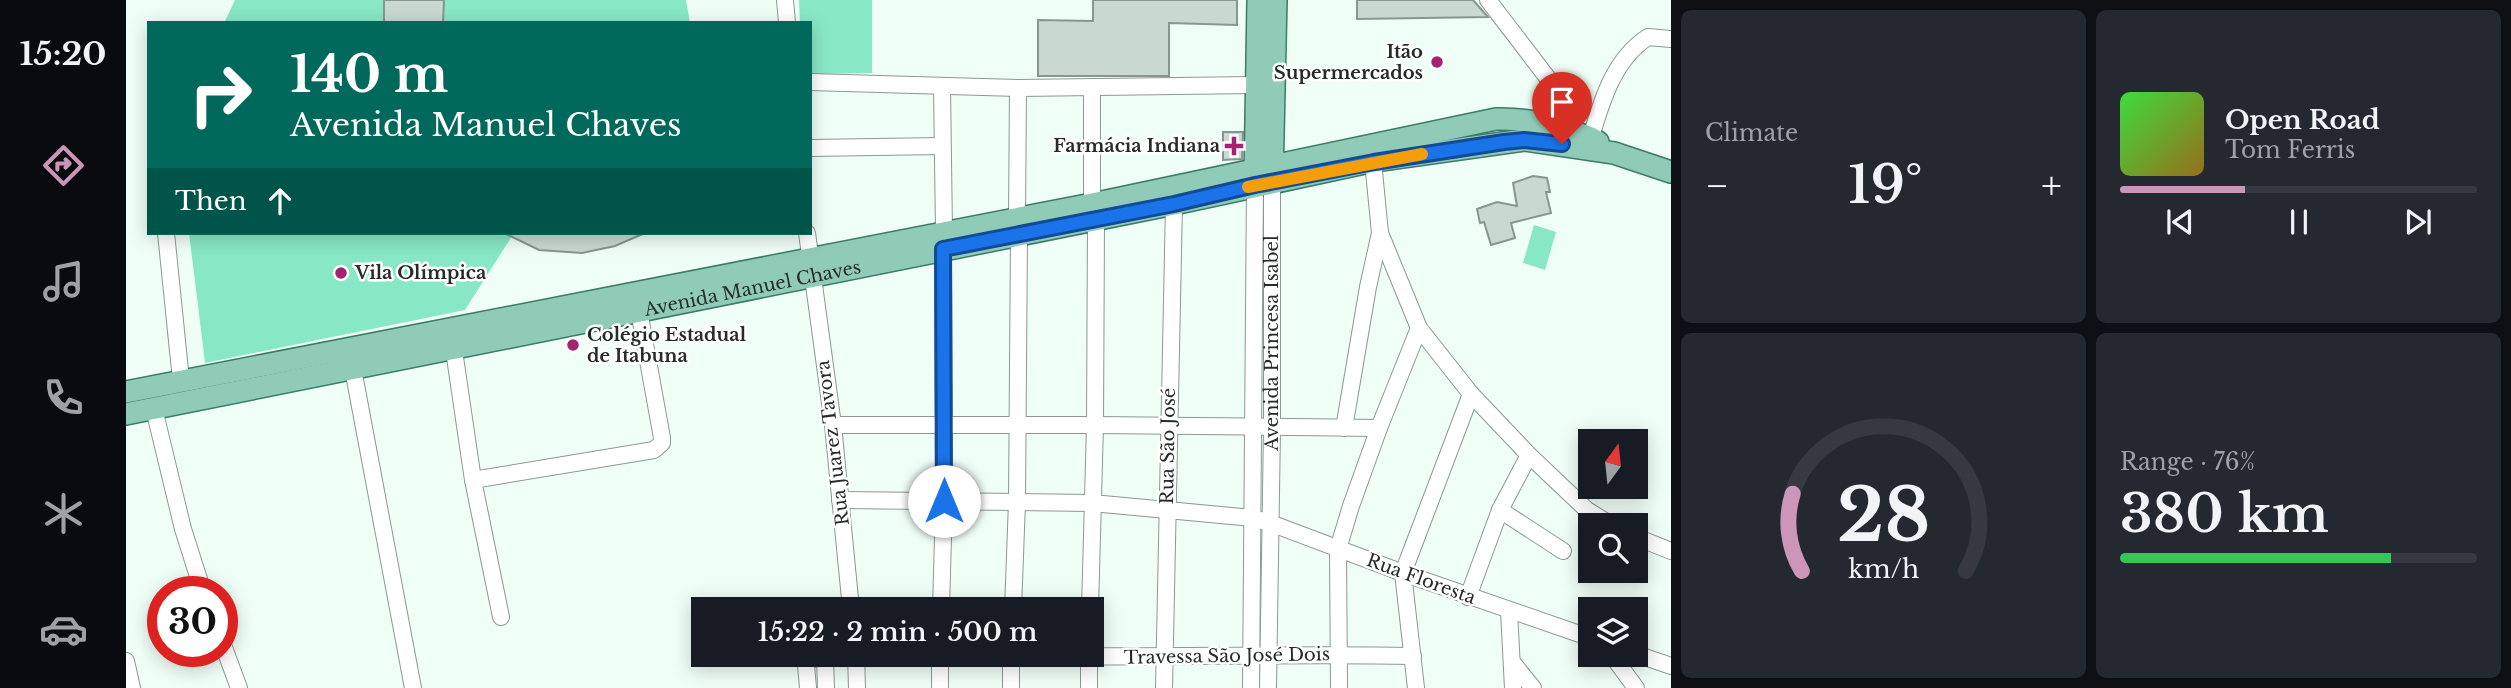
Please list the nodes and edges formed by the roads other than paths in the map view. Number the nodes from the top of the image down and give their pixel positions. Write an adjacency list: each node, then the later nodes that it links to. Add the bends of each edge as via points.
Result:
1 (785, 0): 5 (street)
2 (1258, 0): 8 (main road, Avenida Princesa Isabel)
3 (1276, 0): 17 (main road, Avenida Princesa Isabel)
4 (1489, 0): 12 (street, via 1553,85)
5 (787, 21)
6 (1671, 39): 12 (street, via 1648,37 1624,58)
7 (812, 82): 9 (street)
8 (1255, 85): 10 (street); 17 (main road, Avenida Princesa Isabel)
9 (942, 86): 11 (street); 13 (street)
10 (1092, 87): 11 (street); 19 (street)
11 (1018, 88): 20 (street)
12 (1582, 141): 15 (main road, via 1540,121 1496,119); 16 (main road)
13 (942, 146): 14 (street); 24 (street)
14 (812, 148)
15 (1372, 153): 17 (main road); 21 (street)
16 (1671, 172)
17 (1263, 175): 18 (main road, Avenida Manuel Chaves); 19 (main road, Avenida Manuel Chaves); 40 (street, Avenida Princesa Isabel); 41 (street, Avenida Princesa Isabel)
18 (1174, 204): 19 (main road, Avenida Manuel Chaves); 37 (street, Rua São José)
19 (1094, 211): 20 (main road, Avenida Manuel Chaves); 36 (street)
20 (1018, 226): 24 (main road, Avenida Manuel Chaves); 39 (street)
21 (1380, 233): 27 (street); 42 (street)
22 (166, 235): 30 (street)
23 (807, 235): 25 (street, Rua Juarez Tavora)
24 (944, 240): 25 (main road, Avenida Manuel Chaves); 38 (street)
25 (811, 267): 26 (main road, Avenida Manuel Chaves); 28 (main road, Avenida Manuel Chaves); 35 (street, Rua Juarez Tavora)
26 (639, 311): 28 (main road, Avenida Manuel Chaves); 45 (street, via 662,438 659,447)
27 (1419, 328): 32 (street); 43 (street)
28 (452, 338): 29 (main road, Avenida Manuel Chaves); 30 (main road, Avenida Manuel Chaves); 45 (street)
29 (353, 369): 33 (main road, Avenida Manuel Chaves); 89 (street)
30 (181, 380): 31 (main road, Avenida Manuel Chaves)
31 (126, 392)
32 (1471, 394): 44 (street); 59 (street)
33 (154, 409): 34 (main road, Avenida Manuel Chaves); 60 (street)
34 (126, 414)
35 (833, 425): 38 (street); 46 (street, Rua Juarez Tavora)
36 (1095, 425): 37 (street); 39 (street); 49 (street)
37 (1169, 425): 40 (street); 50 (street, Rua São José)
38 (943, 426): 39 (street); 47 (street)
39 (1018, 426): 48 (street)
40 (1254, 427): 41 (street); 53 (street, Avenida Princesa Isabel)
41 (1272, 428): 42 (street); 54 (street, Avenida Princesa Isabel)
42 (1344, 428): 43 (street)
43 (1379, 428): 56 (street)
44 (1529, 454): 51 (street); 52 (street)
45 (473, 480): 67 (street)
46 (840, 500): 47 (street, Rua Floresta); 61 (street, Rua Juarez Tavora)
47 (944, 501): 48 (street, Rua Floresta); 62 (street)
48 (1017, 502): 49 (street, Rua Floresta); 63 (street)
49 (1092, 503): 50 (street, Rua Floresta); 64 (street)
50 (1167, 508): 53 (street, Rua Floresta); 71 (street, Rua São José)
51 (1500, 510): 57 (street); 65 (street)
52 (1592, 513)
53 (1253, 519): 54 (street, Rua Floresta); 72 (street, Avenida Princesa Isabel)
54 (1270, 523): 56 (street, Rua Floresta); 73 (street, Avenida Princesa Isabel)
55 (1648, 542): 58 (street)
56 (1338, 549): 59 (street, Rua Floresta); 69 (street)
57 (1563, 551)
58 (1671, 551)
59 (1403, 573): 65 (street, Rua Floresta); 74 (street)
60 (199, 576)
61 (850, 597)
62 (941, 597)
63 (1013, 597)
64 (1090, 597)
65 (1468, 597): 66 (street, Rua Floresta)
66 (1509, 611): 68 (street, Rua Floresta); 77 (street)
67 (501, 617)
68 (1578, 634)
69 (1338, 654): 73 (street, Travessa São José Dois); 74 (street, Travessa São José Dois); 99 (street)
70 (1104, 656): 71 (street, Travessa São José Dois)
71 (1164, 656): 72 (street, Travessa São José Dois); 96 (street, Rua São José)
72 (1251, 656): 73 (street, Travessa São José Dois); 97 (street, Avenida Princesa Isabel)
73 (1268, 656): 98 (street, Avenida Princesa Isabel)
74 (1413, 656): 100 (street)
75 (1648, 658): 78 (street)
76 (126, 661): 87 (street)
77 (1512, 662): 101 (street); 102 (street)
78 (1671, 666)
79 (231, 667): 88 (street)
80 (806, 667): 90 (street)
81 (825, 667): 91 (street)
82 (856, 667): 92 (street)
83 (940, 667): 93 (street)
84 (1011, 667): 94 (street)
85 (1089, 667): 95 (street)
86 (1621, 667): 103 (street)
87 (132, 688)
88 (239, 688)
89 (413, 688)
90 (808, 688)
91 (826, 688)
92 (857, 688)
93 (940, 688)
94 (1012, 688)
95 (1089, 688)
96 (1164, 688)
97 (1251, 688)
98 (1268, 688)
99 (1339, 688)
100 (1416, 688)
101 (1513, 688)
102 (1532, 688)
103 (1636, 688)

